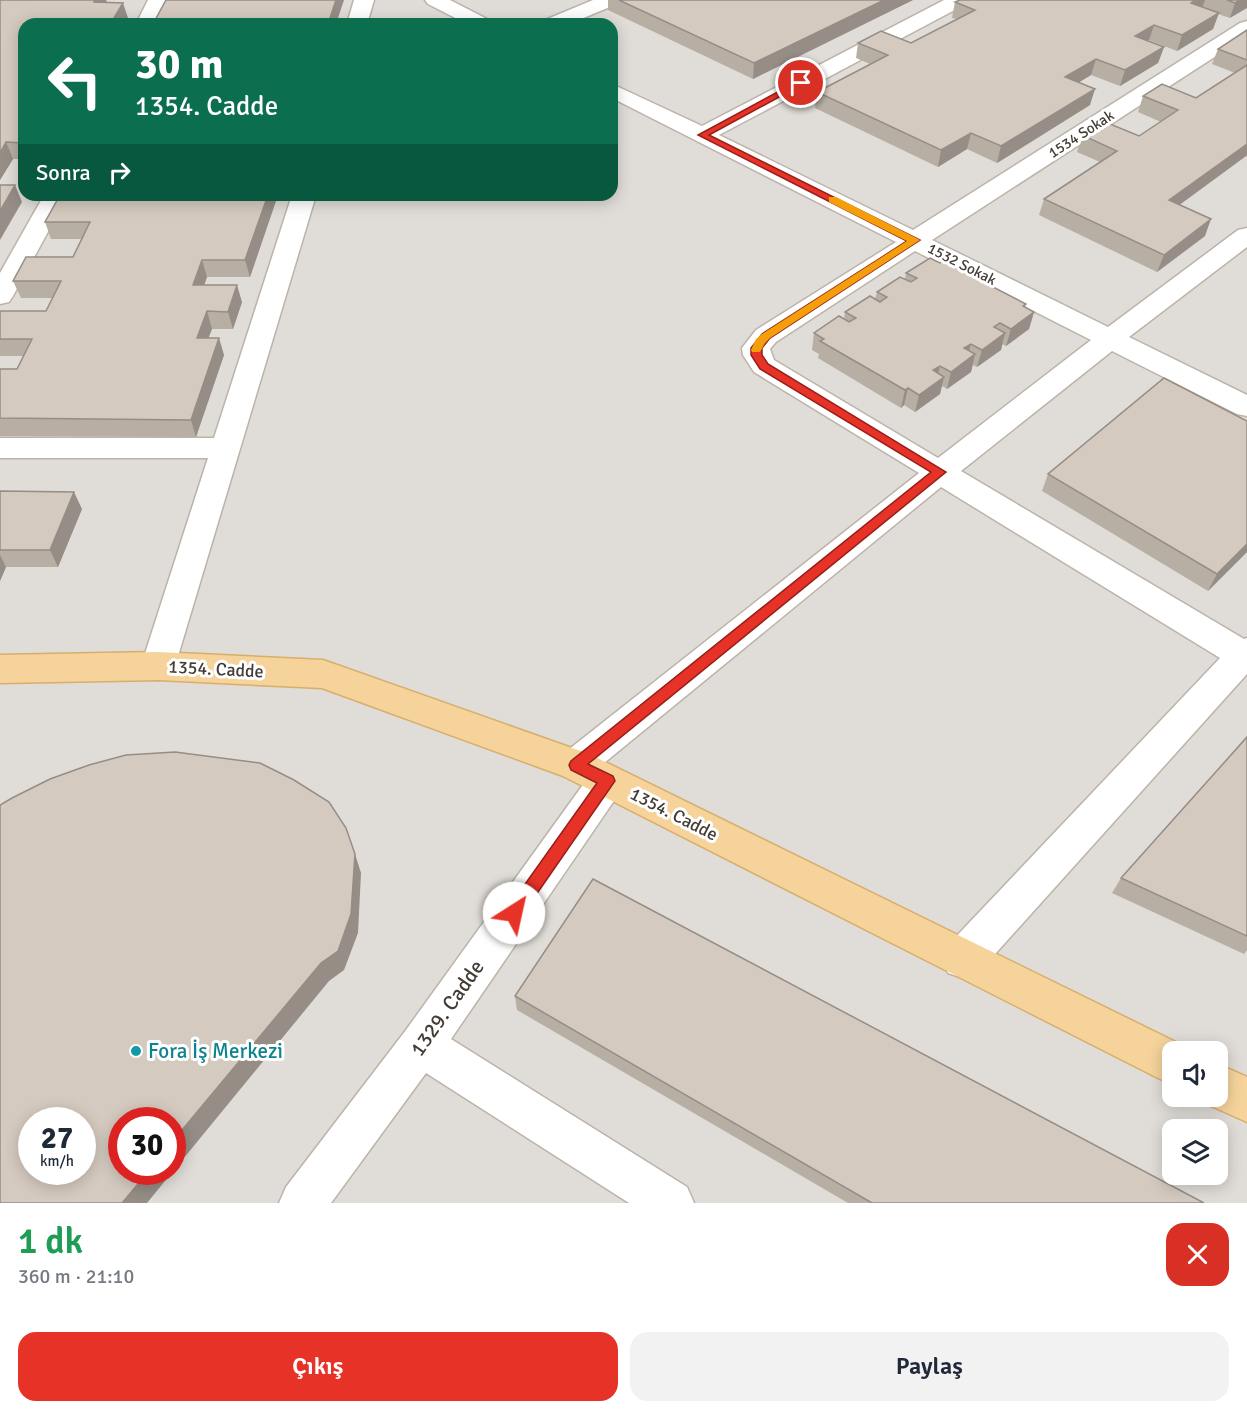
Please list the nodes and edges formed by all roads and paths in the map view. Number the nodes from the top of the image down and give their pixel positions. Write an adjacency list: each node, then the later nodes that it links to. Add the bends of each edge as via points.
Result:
1 (158, 0): 6 (street)
2 (364, 0): 7 (street)
3 (435, 0): 8 (street)
4 (610, 0): 9 (street)
5 (958, 0): 12 (street)
6 (149, 18)
7 (359, 18)
8 (470, 18)
9 (566, 18)
10 (1247, 27): 16 (street, 1534 Sokak)
11 (618, 93): 12 (street, 1532 Sokak)
12 (702, 135): 16 (street, 1532 Sokak)
13 (53, 201): 17 (street)
14 (302, 201): 21 (street)
15 (1247, 235): 18 (street, 1329. Cadde)
16 (915, 240): 18 (street, 1532 Sokak); 22 (street, 1534 Sokak, via 766,336 756,348 764,366)
17 (0, 296)
18 (1109, 338): 19 (street, 1532 Sokak); 22 (street, 1329. Cadde)
19 (1247, 407)
20 (0, 448): 21 (street)
21 (225, 448): 24 (street)
22 (939, 472): 23 (street); 26 (street, 1329. Cadde)
23 (1245, 653): 27 (street)
24 (158, 666): 25 (main road, 1354. Cadde); 26 (main road, 1354. Cadde, via 323,674)
25 (0, 669)
26 (592, 773): 27 (main road, 1354. Cadde); 28 (street, 1329. Cadde)
27 (963, 959): 29 (main road, 1354. Cadde)
28 (421, 1045): 32 (street, 1329. Cadde); 33 (street)
29 (1162, 1058)
30 (1228, 1091): 31 (main road)
31 (1247, 1100)
32 (302, 1203)
33 (671, 1203)

